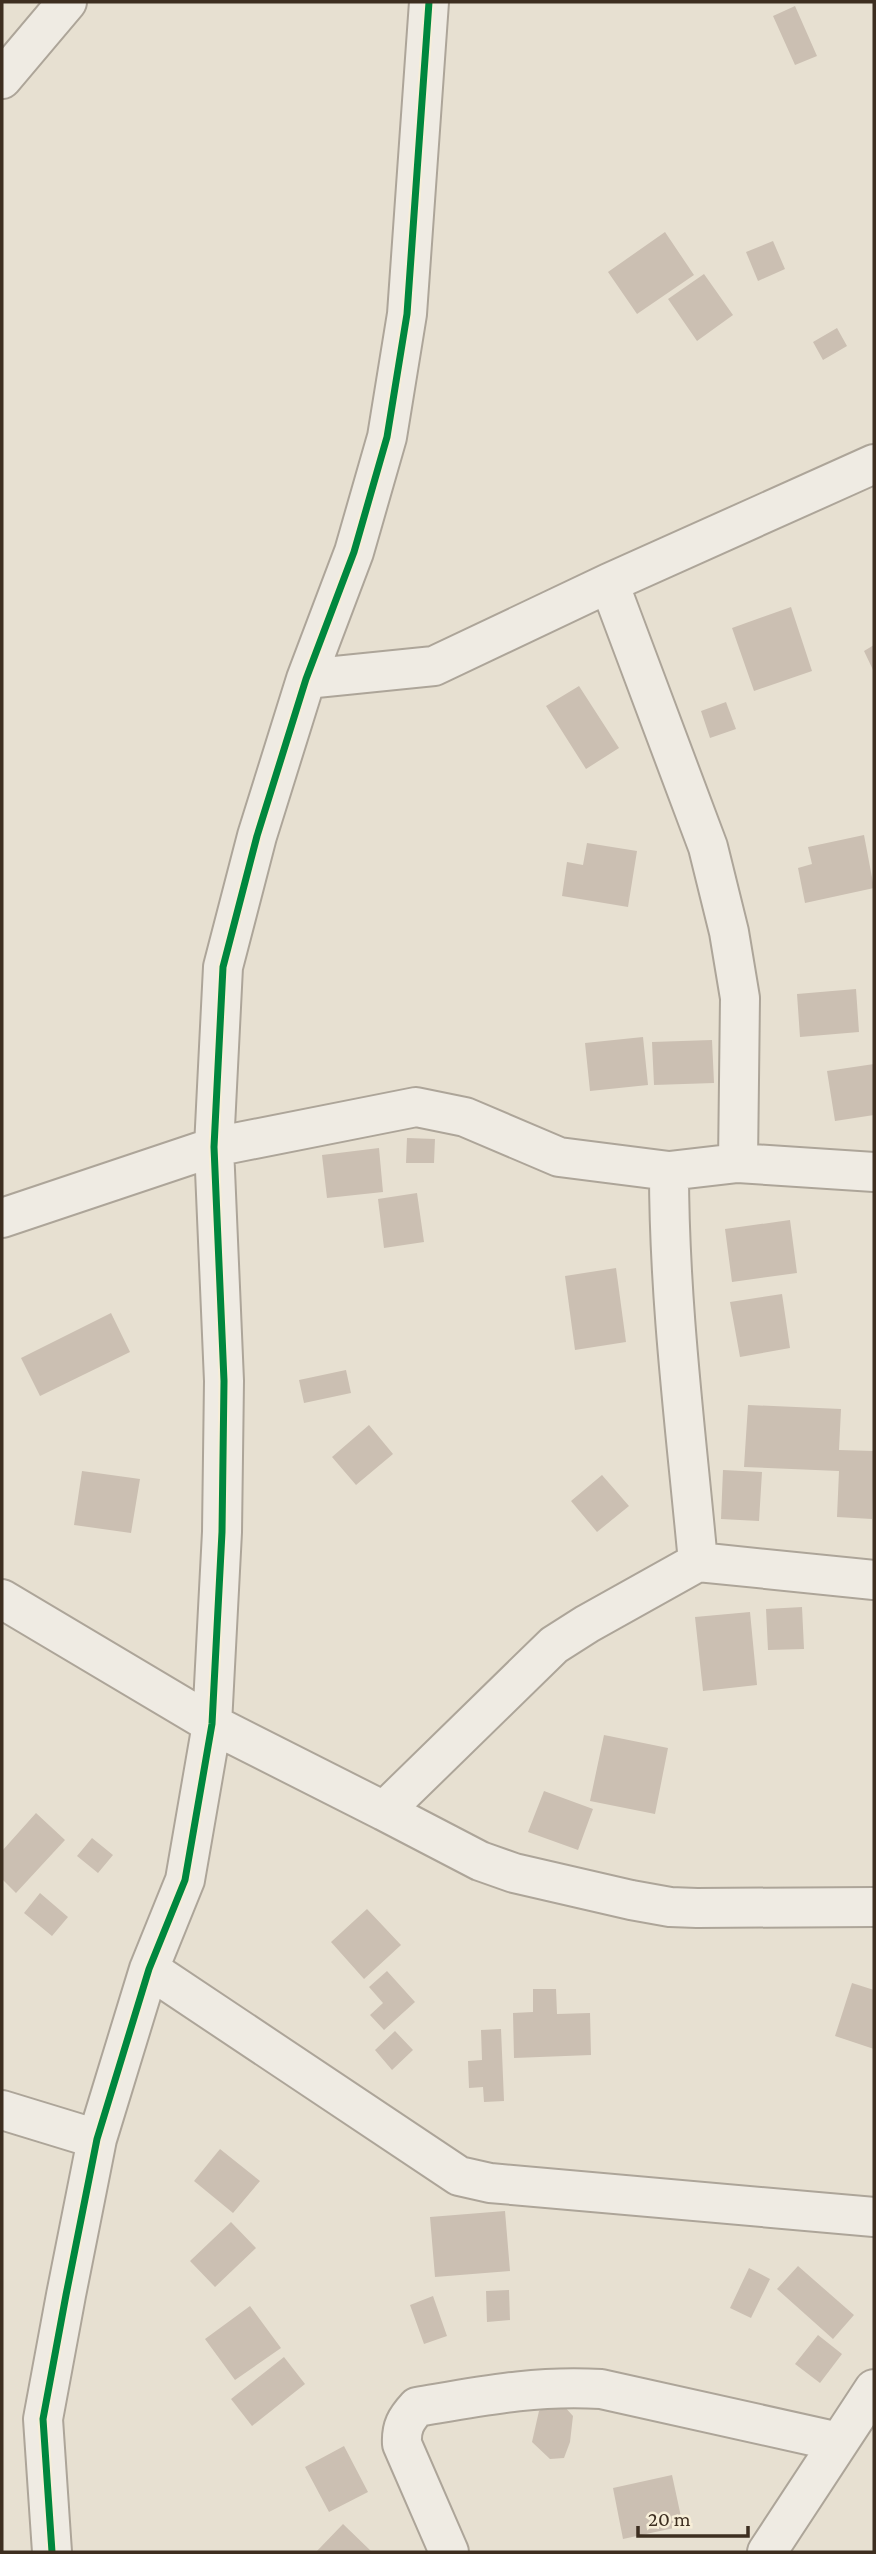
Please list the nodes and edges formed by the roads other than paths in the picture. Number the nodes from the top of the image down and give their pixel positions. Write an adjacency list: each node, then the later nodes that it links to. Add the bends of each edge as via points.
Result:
1 (67, 2): 3 (street)
2 (429, 2): 6 (street, via 407,314 387,437 354,552)
3 (2, 79)
4 (874, 464): 5 (street)
5 (609, 583): 6 (street, via 434,666); 8 (street, via 708,847 729,932 740,998)
6 (306, 679): 7 (street, via 257,836 223,967)
7 (214, 1147): 9 (street, via 416,1107 465,1117 559,1157); 11 (street); 15 (street, via 224,1394)
8 (738, 1163): 9 (street); 10 (street)
9 (669, 1171): 12 (street, via 673,1301)
10 (874, 1172)
11 (2, 1218)
12 (698, 1562): 13 (street); 16 (street, via 554,1645)
13 (874, 1580)
14 (2, 1599): 15 (street)
15 (212, 1724): 16 (street); 18 (street, via 185,1880)
16 (384, 1811): 17 (street, via 480,1861 608,1896 670,1907)
17 (874, 1907)
18 (149, 1969): 20 (street); 21 (street, via 459,2176 490,2183)
19 (2, 2110): 20 (street)
20 (97, 2139): 24 (street, via 43,2418)
21 (874, 2217)
22 (874, 2389): 23 (street)
23 (839, 2442): 25 (street, via 601,2389 527,2389 417,2407 405,2420 402,2444); 26 (street)
24 (52, 2552)
25 (449, 2552)
26 (767, 2552)

